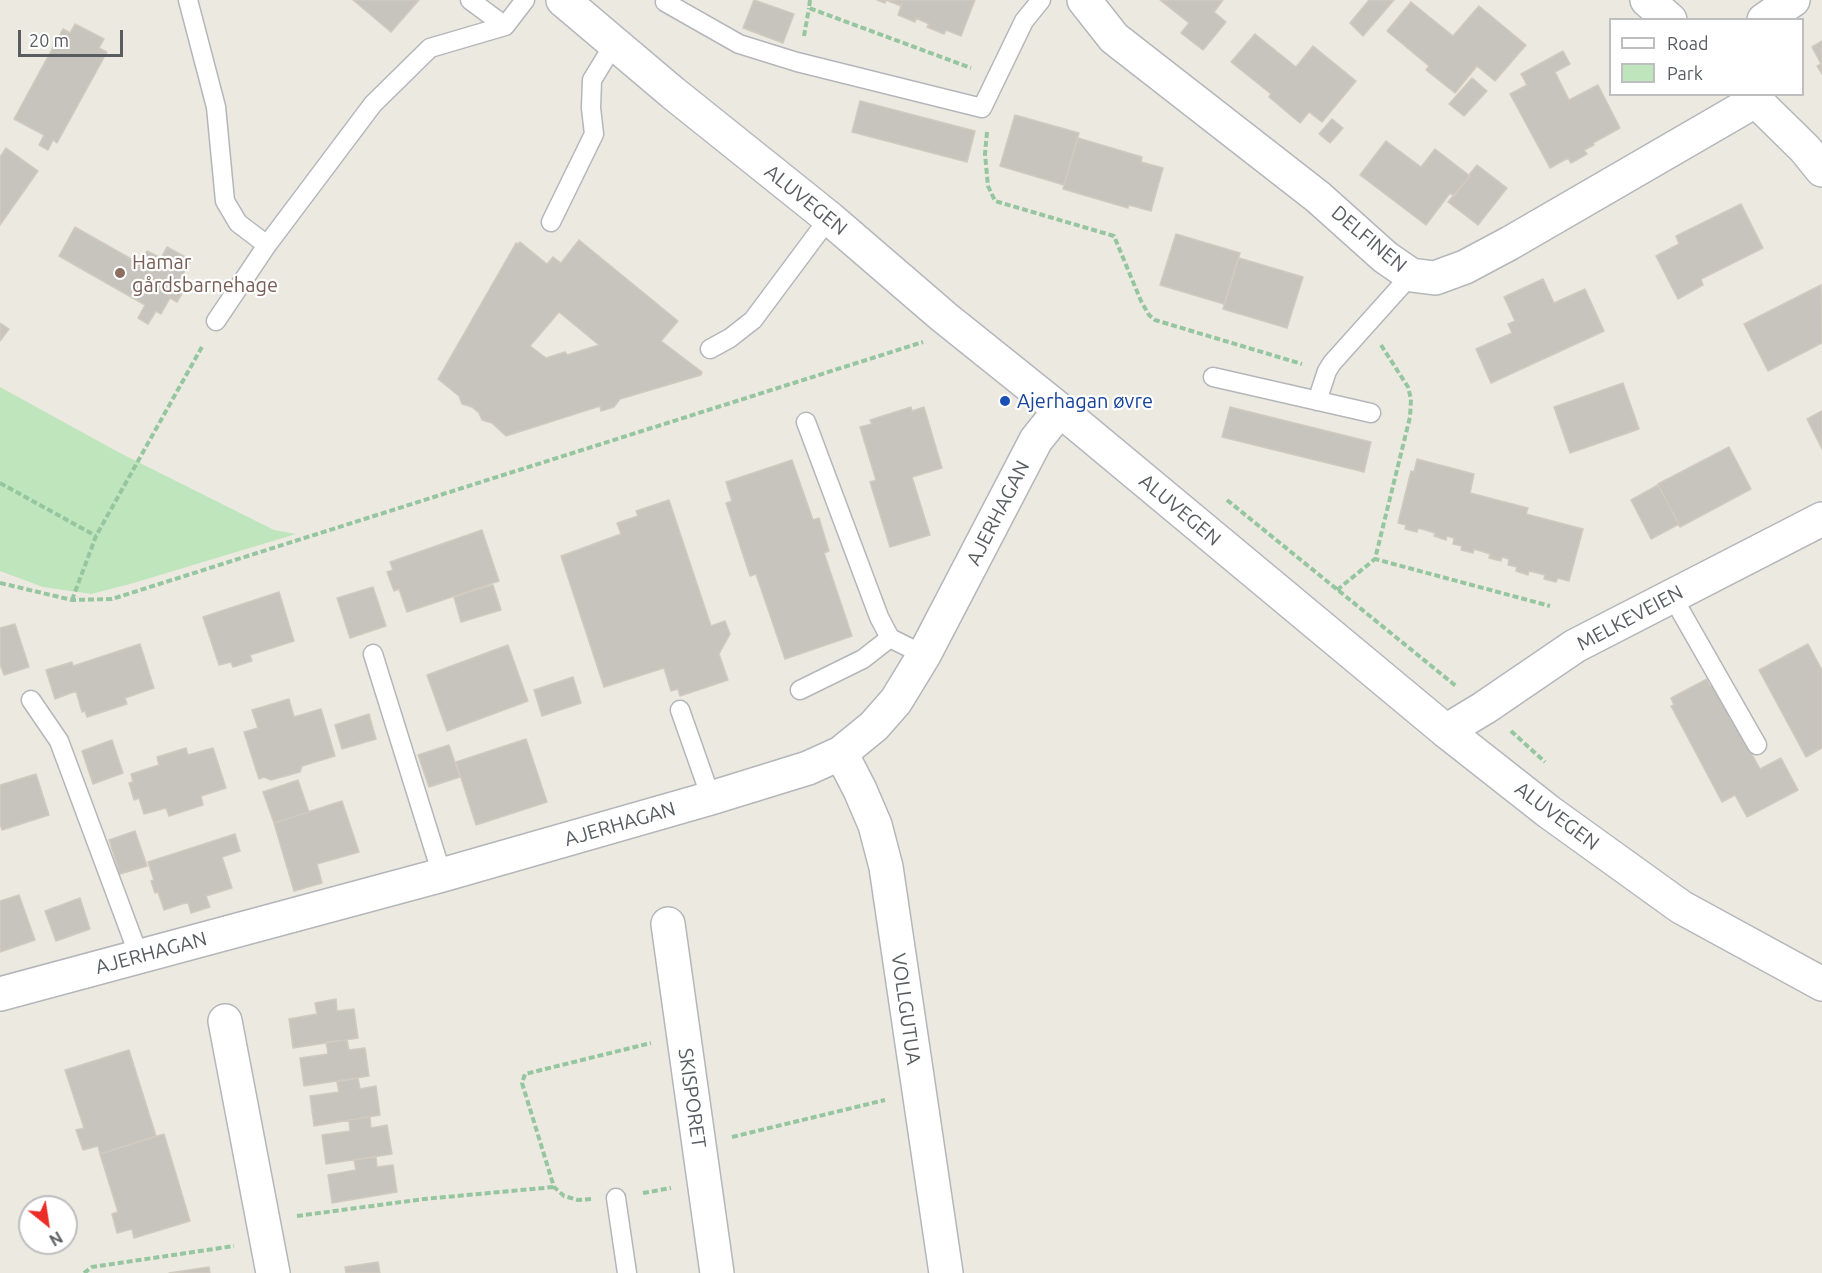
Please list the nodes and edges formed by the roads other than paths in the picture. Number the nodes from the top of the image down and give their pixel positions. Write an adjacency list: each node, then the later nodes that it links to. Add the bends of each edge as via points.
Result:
1 (188, 0): 18 (lane, via 216,107 225,201 238,223)
2 (470, 0): 12 (lane)
3 (525, 0): 12 (lane)
4 (563, 0): 13 (street, ALUVEGEN)
5 (1041, 0): 9 (lane, via 1024,21 982,108 739,44)
6 (1084, 0): 19 (street, DELFINEN, via 1114,38 1309,189)
7 (1647, 0): 10 (street)
8 (1793, 0): 11 (street)
9 (665, 2)
10 (1668, 18)
11 (1767, 18)
12 (505, 26): 18 (lane, via 430,48 373,104)
13 (614, 44): 16 (street, ALUVEGEN); 17 (lane, via 592,80 594,134)
14 (1752, 98): 15 (street); 19 (street, DELFINEN, via 1465,267 1435,278)
15 (1822, 170)
16 (829, 218): 21 (lane, via 753,320); 24 (street, ALUVEGEN)
17 (551, 222)
18 (267, 245): 20 (lane)
19 (1411, 275): 23 (lane, via 1332,363)
20 (216, 321)
21 (710, 349)
22 (1213, 377): 23 (lane)
23 (1317, 401): 25 (lane)
24 (1060, 410): 31 (street, AJERHAGAN, via 1036,440); 35 (street, ALUVEGEN)
25 (1371, 413)
26 (806, 422): 29 (lane)
27 (1822, 519): 28 (street, MELKEVEIEN)
28 (1672, 596): 35 (street, MELKEVEIEN, via 1575,646); 36 (lane)
29 (890, 638): 31 (lane); 32 (lane, via 863,659)
30 (373, 654): 39 (lane)
31 (924, 655): 37 (street, AJERHAGAN, via 896,701 874,726)
32 (800, 690)
33 (31, 700): 41 (lane, via 58,741)
34 (680, 710): 38 (lane)
35 (1446, 731): 42 (street, ALUVEGEN, via 1549,812 1681,907)
36 (1757, 745)
37 (841, 753): 38 (street, AJERHAGAN, via 808,768); 49 (street, VOLLGUTUA, via 875,825 886,867)
38 (711, 798): 39 (street, AJERHAGAN)
39 (442, 875): 41 (street, AJERHAGAN)
40 (668, 924): 48 (street, SKISPORET)
41 (139, 956): 43 (street, AJERHAGAN)
42 (1822, 984)
43 (0, 994)
44 (225, 1021): 46 (street)
45 (616, 1198): 47 (lane)
46 (273, 1273)
47 (627, 1273)
48 (717, 1273)
49 (945, 1273)

